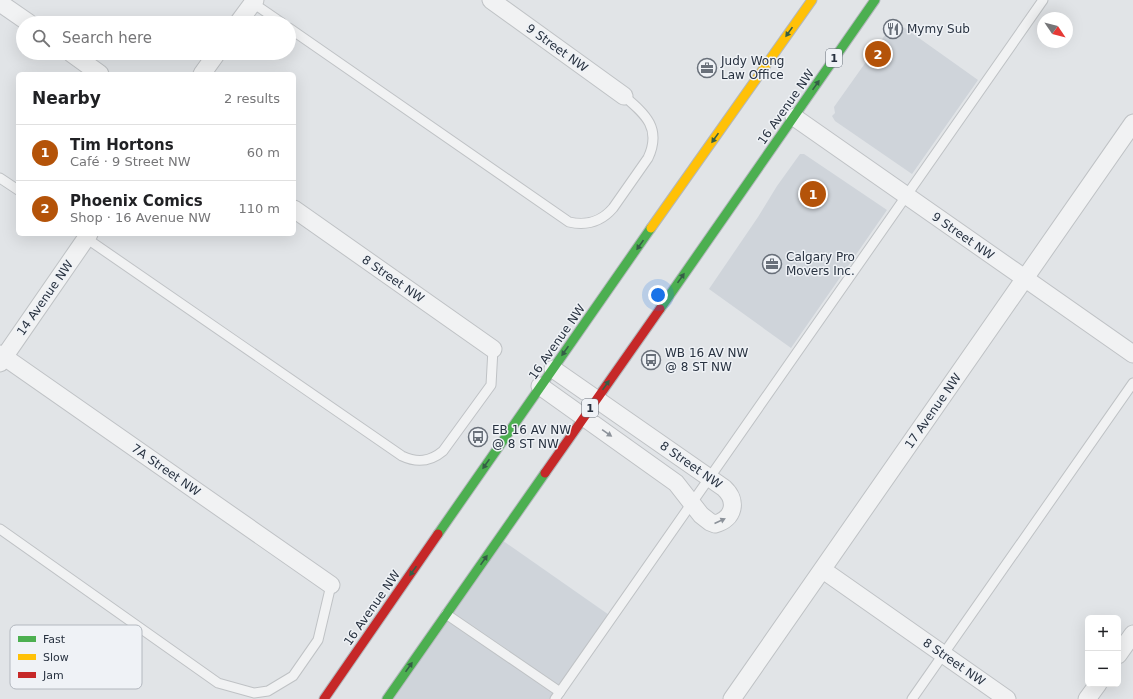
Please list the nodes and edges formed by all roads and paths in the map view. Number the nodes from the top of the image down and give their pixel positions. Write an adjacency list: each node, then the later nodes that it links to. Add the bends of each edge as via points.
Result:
1 (491, 0): 15 (street, 9 Street NW)
2 (812, 0): 28 (highway, 16 Avenue NW, one-way to 28)
3 (874, 0): 16 (highway, 16 Avenue NW / 1, one-way to 3)
4 (1043, 0): 20 (lane)
5 (252, 1): 8 (street); 9 (lane)
6 (0, 3): 7 (street)
7 (19, 16)
8 (242, 16)
9 (272, 16)
10 (296, 33): 15 (lane, via 569,222 576,224 591,223 607,215 651,151 653,136 648,119)
11 (81, 60): 13 (street)
12 (212, 60): 14 (street)
13 (97, 72)
14 (203, 72)
15 (624, 96)
16 (794, 117): 20 (street, 9 Street NW); 31 (highway, 16 Avenue NW / 1, one-way to 16)
17 (1133, 123): 24 (street, 17 Avenue NW)
18 (0, 178): 19 (lane)
19 (16, 189)
20 (907, 196): 24 (street, 9 Street NW); 33 (lane)
21 (296, 210): 25 (street, 8 Street NW)
22 (84, 236): 27 (street, 14 Avenue NW)
23 (86, 236): 25 (lane, via 408,459 423,461 438,456 443,451 491,384)
24 (1024, 279): 26 (street, 9 Street NW); 36 (street, 17 Avenue NW)
25 (493, 349)
26 (1133, 354)
27 (1, 358): 37 (street, 7A Street NW)
28 (553, 369): 30 (highway, 16 Avenue NW); 31 (street, 8 Street NW)
29 (1133, 383): 43 (lane)
30 (540, 386): 32 (street, 8 Street NW); 45 (highway, 16 Avenue NW, one-way to 45)
31 (596, 400): 32 (highway, 16 Avenue NW / 1); 33 (street, 8 Street NW)
32 (584, 416): 34 (street, 8 Street NW, one-way to 34, via 676,483); 38 (highway, 16 Avenue NW / 1, one-way to 32)
33 (709, 478): 34 (lane); 34 (street, 8 Street NW, one-way to 33, via 700,515 710,522 715,524 726,519 732,503 728,492)
34 (692, 502): 46 (lane)
35 (0, 529): 39 (lane)
36 (823, 570): 43 (street, 8 Street NW); 50 (street, 17 Avenue NW)
37 (331, 586): 40 (lane, via 318,640 293,676 268,691 254,693 218,683)
38 (446, 614): 46 (lane); 47 (highway, 16 Avenue NW / 1, one-way to 38)
39 (136, 625)
40 (142, 629)
41 (1133, 634): 42 (street)
42 (1121, 651)
43 (943, 654): 51 (lane); 52 (street, 8 Street NW)
44 (1096, 687): 53 (street)
45 (332, 688): 48 (highway); 49 (highway, 16 Avenue NW)
46 (557, 696)
47 (389, 698)
48 (315, 699)
49 (324, 699)
50 (732, 699)
51 (912, 699)
52 (1007, 699)
53 (1087, 699)

